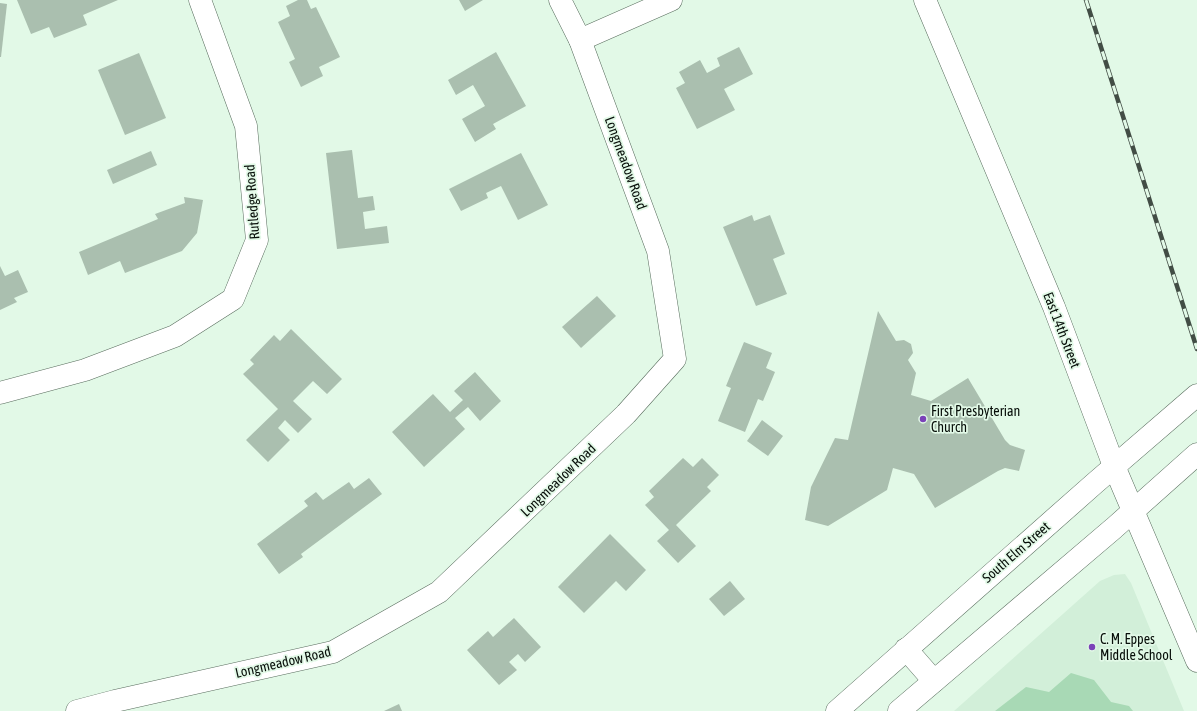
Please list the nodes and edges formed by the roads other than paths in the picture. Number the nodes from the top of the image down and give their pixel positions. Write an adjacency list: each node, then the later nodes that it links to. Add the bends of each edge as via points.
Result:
1 (200, 0): 6 (street, Rutledge Road, via 246,126 257,240 233,298 175,336 85,370)
2 (560, 0): 5 (street, Longmeadow Road)
3 (671, 0): 5 (street)
4 (925, 0): 9 (street, East 14th Street, via 1054,307)
5 (580, 40): 14 (street, Longmeadow Road, via 658,251 675,359 626,414 440,592 333,652)
6 (0, 392)
7 (1197, 395): 9 (street, South Elm Street)
8 (1197, 454): 10 (street)
9 (1114, 466): 10 (street, East 14th Street); 11 (street, South Elm Street)
10 (1134, 510): 12 (street, East 14th Street); 13 (street)
11 (906, 649): 13 (street); 16 (street, South Elm Street)
12 (1197, 661)
13 (934, 681): 17 (street)
14 (116, 706): 15 (street, Longmeadow Road)
15 (77, 711)
16 (838, 711)
17 (899, 711)

